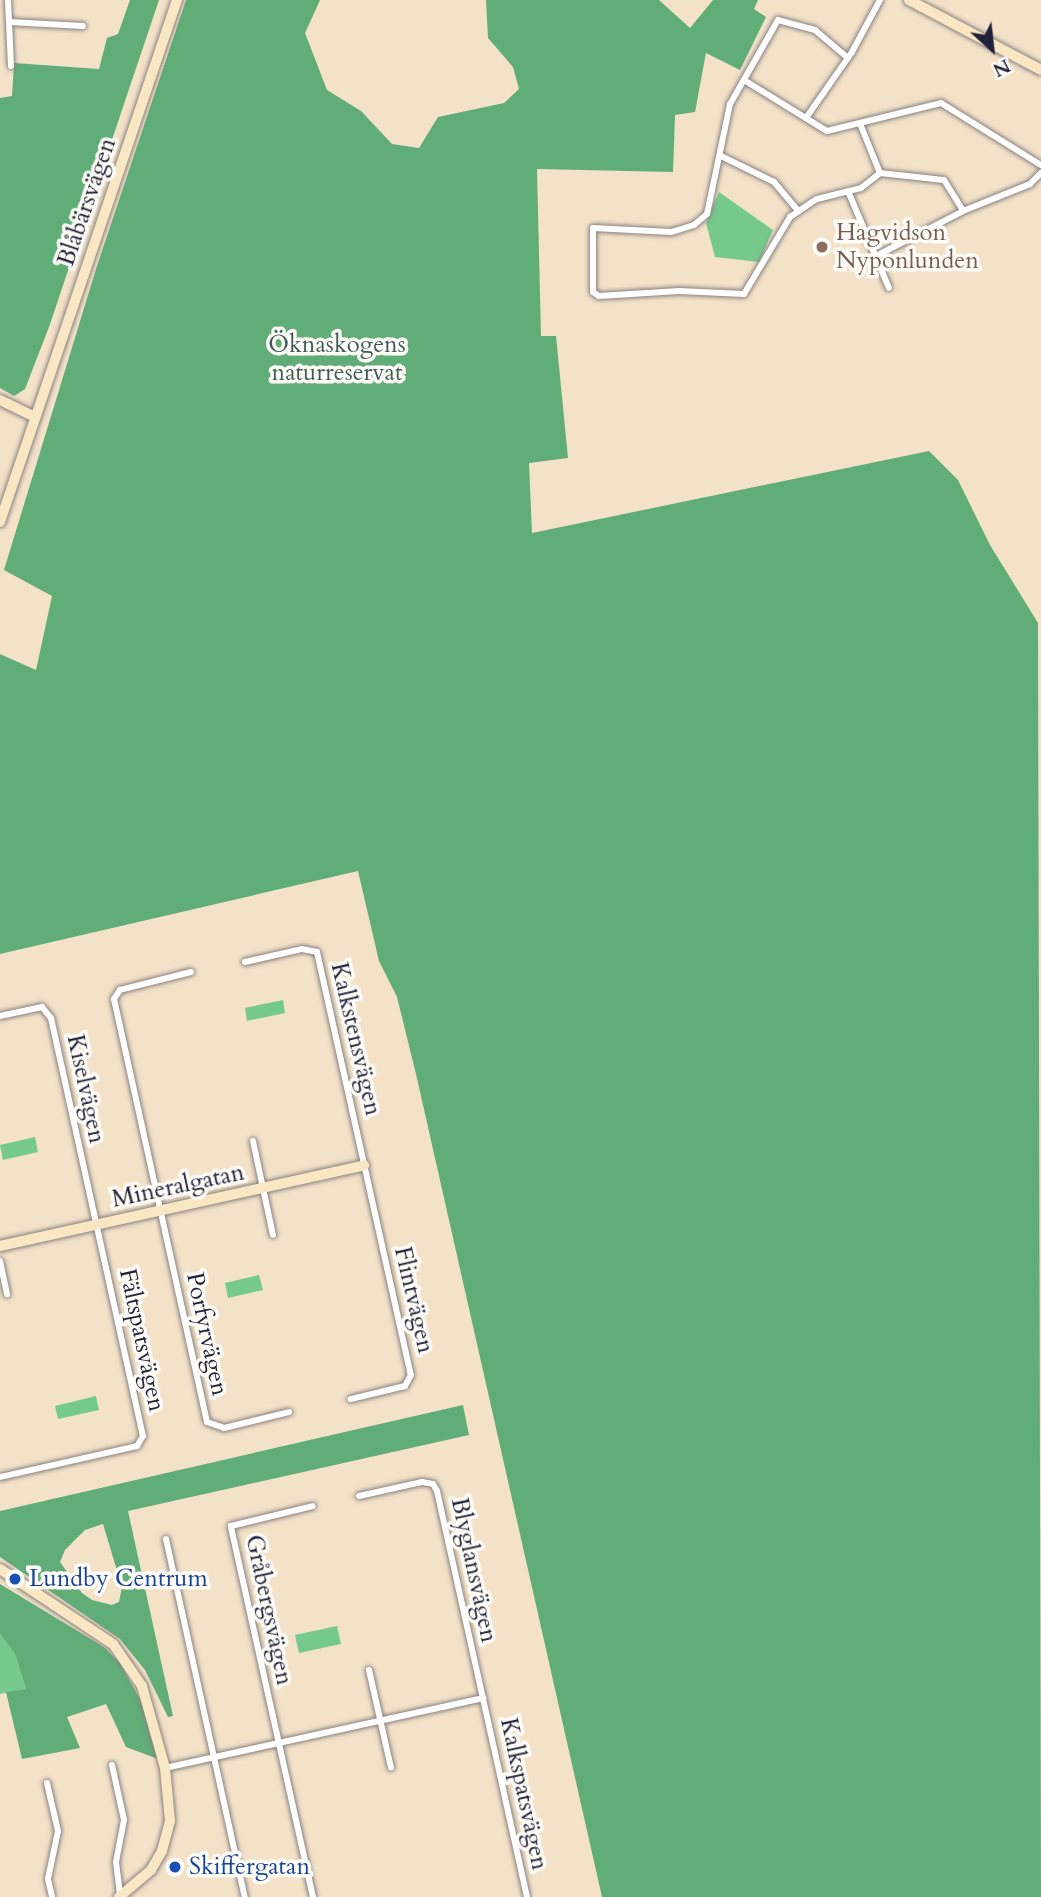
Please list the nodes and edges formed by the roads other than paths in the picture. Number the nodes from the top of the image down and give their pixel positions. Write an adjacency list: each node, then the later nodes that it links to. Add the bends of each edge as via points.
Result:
1 (8, 0): 5 (street)
2 (177, 0): 23 (street, Blåbärsvägen)
3 (880, 0): 7 (street)
4 (909, 0): 9 (street)
5 (9, 22): 6 (street); 8 (street)
6 (83, 26)
7 (848, 58): 10 (street, via 815,30 781,18); 11 (street)
8 (11, 66)
9 (1041, 70)
10 (744, 80): 11 (street); 13 (street, via 730,104)
11 (806, 118): 12 (street, via 827,131)
12 (861, 125): 14 (street, via 924,104 941,103); 15 (street)
13 (721, 156): 18 (street, via 774,182); 18 (street, via 711,206 698,223 668,232 593,228 593,290 599,296 678,291 744,294 777,233)
14 (1041, 165)
15 (880, 173): 17 (street, via 861,188); 19 (street, via 944,180)
16 (1041, 173): 19 (street, via 1030,184)
17 (848, 191): 18 (street, via 817,199); 20 (street)
18 (798, 211)
19 (963, 211): 20 (street)
20 (876, 256): 21 (street)
21 (889, 288)
22 (0, 400): 23 (street)
23 (35, 417): 24 (street, Blåbärsvägen)
24 (0, 522)
25 (245, 962): 29 (street, Kalkstensvägen, via 302,949 317,952)
26 (191, 972): 31 (street, via 120,990 114,999)
27 (0, 1016): 32 (street, Kiselvägen, via 42,1007 51,1017)
28 (253, 1141): 30 (street)
29 (364, 1165): 30 (street, Mineralgatan); 37 (street, Flintvägen, via 411,1375 405,1386)
30 (263, 1188): 31 (street, Mineralgatan); 33 (street)
31 (160, 1211): 32 (street, Mineralgatan); 38 (street, Porfyrvägen, via 207,1422 223,1428)
32 (97, 1225): 34 (street, Mineralgatan); 39 (street, Fältspatsvägen, via 143,1441)
33 (274, 1235)
34 (0, 1246)
35 (0, 1261): 36 (street)
36 (7, 1294)
37 (351, 1399)
38 (289, 1412)
39 (0, 1477)
40 (359, 1496): 45 (street, Blyglansvägen, via 422,1482 435,1486)
41 (313, 1506): 47 (street, Gråbergsvägen, via 231,1526)
42 (166, 1539): 48 (street)
43 (0, 1569): 50 (street, via 101,1634 123,1655 142,1686)
44 (369, 1670): 46 (street)
45 (483, 1698): 46 (street); 57 (street, Kalkspatsvägen)
46 (381, 1721): 47 (street); 51 (street)
47 (278, 1743): 48 (street); 56 (street)
48 (214, 1757): 50 (street); 55 (street)
49 (112, 1765): 54 (street, via 124,1820 116,1862)
50 (164, 1768): 54 (street, via 170,1808 166,1842 151,1870)
51 (391, 1768)
52 (47, 1783): 53 (street, via 58,1830 48,1879)
53 (52, 1897)
54 (120, 1897)
55 (245, 1897)
56 (313, 1897)
57 (527, 1897)

